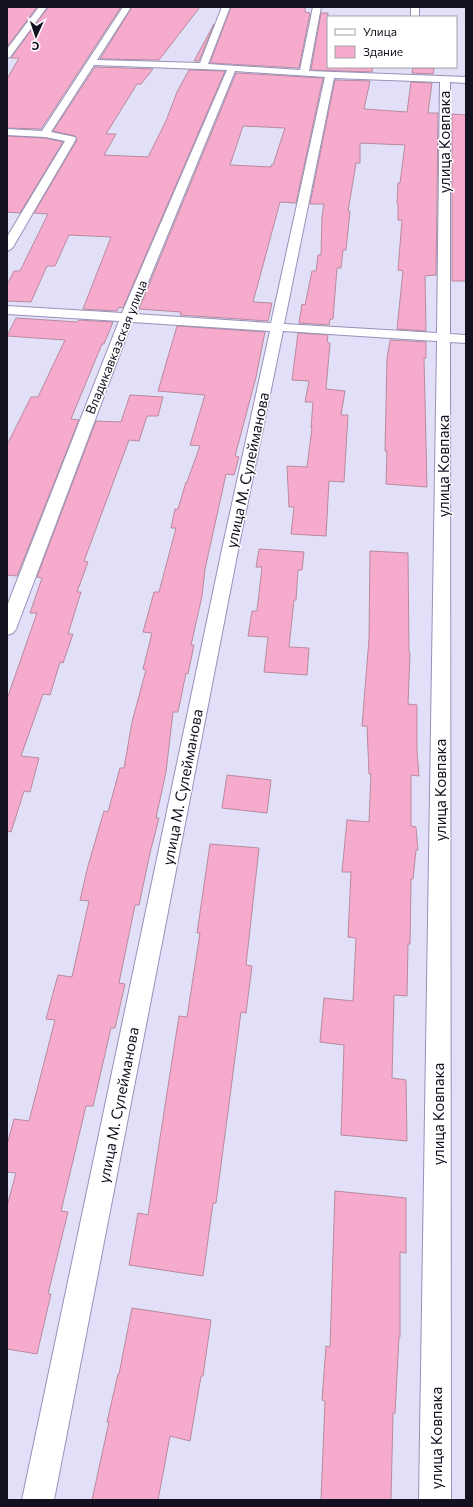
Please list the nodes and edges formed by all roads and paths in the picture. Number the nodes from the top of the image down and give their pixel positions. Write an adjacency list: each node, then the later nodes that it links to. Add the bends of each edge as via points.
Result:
1 (44, 7): 5 (street)
2 (127, 7): 6 (street)
3 (226, 7): 7 (street)
4 (317, 7): 10 (street)
5 (7, 55)
6 (91, 62): 7 (street); 16 (street)
7 (203, 66): 8 (street)
8 (232, 68): 10 (street); 19 (street, Владикавказская улица)
9 (414, 68): 12 (street)
10 (304, 73): 11 (street)
11 (330, 75): 12 (street); 20 (street, улица М. Сулейманова)
12 (414, 78): 13 (street)
13 (445, 80): 14 (street); 21 (street, улица Ковпака)
14 (466, 80)
15 (7, 132): 16 (street)
16 (45, 134): 17 (street, via 70,139)
17 (7, 247)
18 (7, 310): 19 (street)
19 (127, 317): 20 (street); 23 (street, Владикавказская улица)
20 (277, 326): 21 (street); 24 (street, улица М. Сулейманова)
21 (444, 337): 22 (street); 25 (street, улица Ковпака)
22 (466, 339)
23 (7, 629)
24 (38, 1500)
25 (435, 1500)

